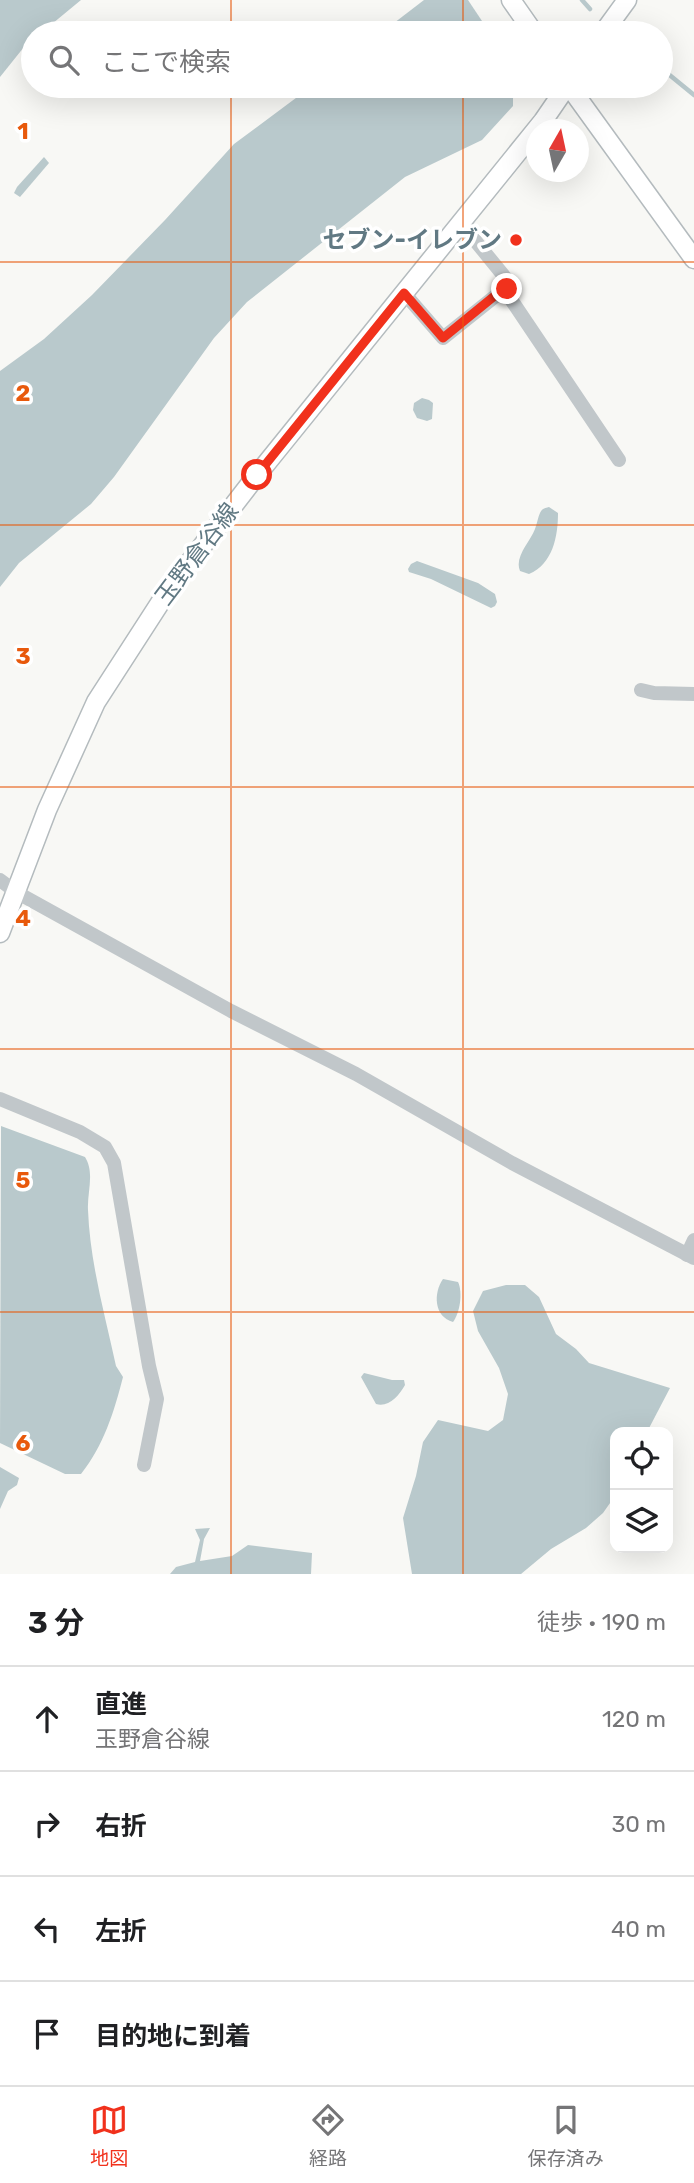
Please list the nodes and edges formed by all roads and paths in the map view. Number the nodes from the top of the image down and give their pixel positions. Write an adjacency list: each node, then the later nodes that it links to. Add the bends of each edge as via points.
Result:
1 (511, 0): 3 (main road)
2 (627, 0): 4 (main road)
3 (526, 21)
4 (612, 21)
5 (560, 98): 7 (main road, 玉野倉谷線)
6 (577, 98): 8 (main road)
7 (460, 222): 9 (street, via 508,281); 10 (main road, 玉野倉谷線)
8 (694, 259)
9 (507, 289): 10 (street, via 443,338); 11 (street)
10 (404, 293): 15 (main road, 玉野倉谷線, via 169,589 123,660 76,745)
11 (618, 460)
12 (640, 690): 13 (street)
13 (694, 694)
14 (0, 880): 15 (street)
15 (16, 892): 16 (main road, 玉野倉谷線); 19 (street)
16 (0, 933)
17 (0, 1099): 20 (street, via 80,1132 105,1147 114,1163 157,1399)
18 (694, 1240): 19 (street)
19 (690, 1256)
20 (144, 1465)

